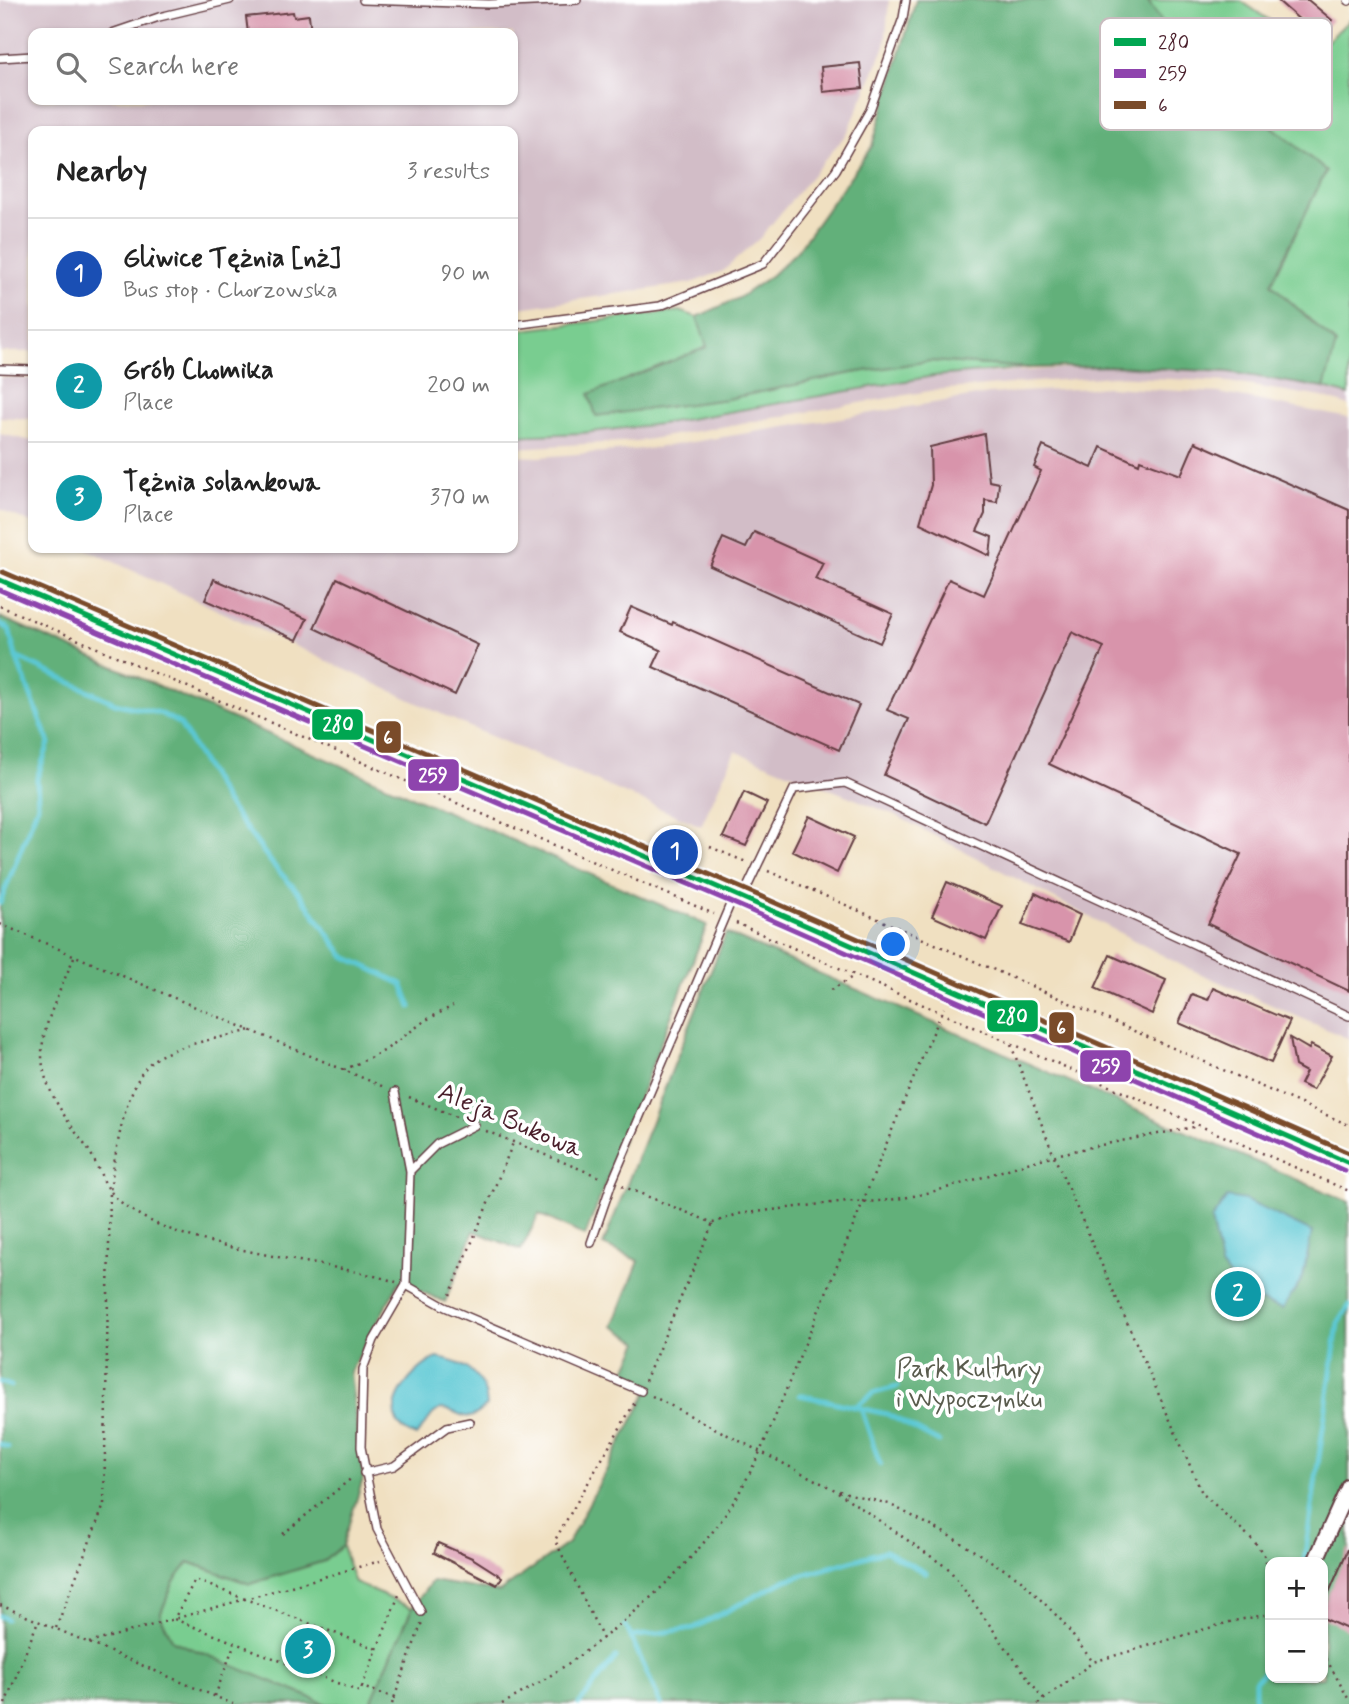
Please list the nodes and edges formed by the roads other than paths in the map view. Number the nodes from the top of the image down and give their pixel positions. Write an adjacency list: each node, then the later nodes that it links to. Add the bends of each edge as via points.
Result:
1 (230, 0): 5 (lane)
2 (363, 0): 3 (lane, via 489,4)
3 (577, 0)
4 (906, 0): 8 (lane, via 870,110 836,170 762,264 660,306)
5 (127, 28)
6 (28, 56): 7 (lane)
7 (0, 58)
8 (518, 324)
9 (0, 369): 10 (lane)
10 (28, 370)
11 (0, 580): 12 (main road)
12 (738, 896): 13 (lane, via 794,789 845,783); 16 (main road); 18 (lane, via 723,918)
13 (1349, 1016)
14 (395, 1092): 17 (lane)
15 (475, 1125): 17 (lane, via 436,1144)
16 (1349, 1163)
17 (410, 1171): 19 (lane)
18 (591, 1243)
19 (406, 1285): 20 (lane, via 445,1307); 22 (lane, via 363,1369)
20 (641, 1391)
21 (470, 1422): 22 (lane, via 446,1427 394,1466)
22 (364, 1471): 25 (lane, via 371,1510 390,1558)
23 (1349, 1486): 24 (street)
24 (1317, 1557)
25 (421, 1612)

